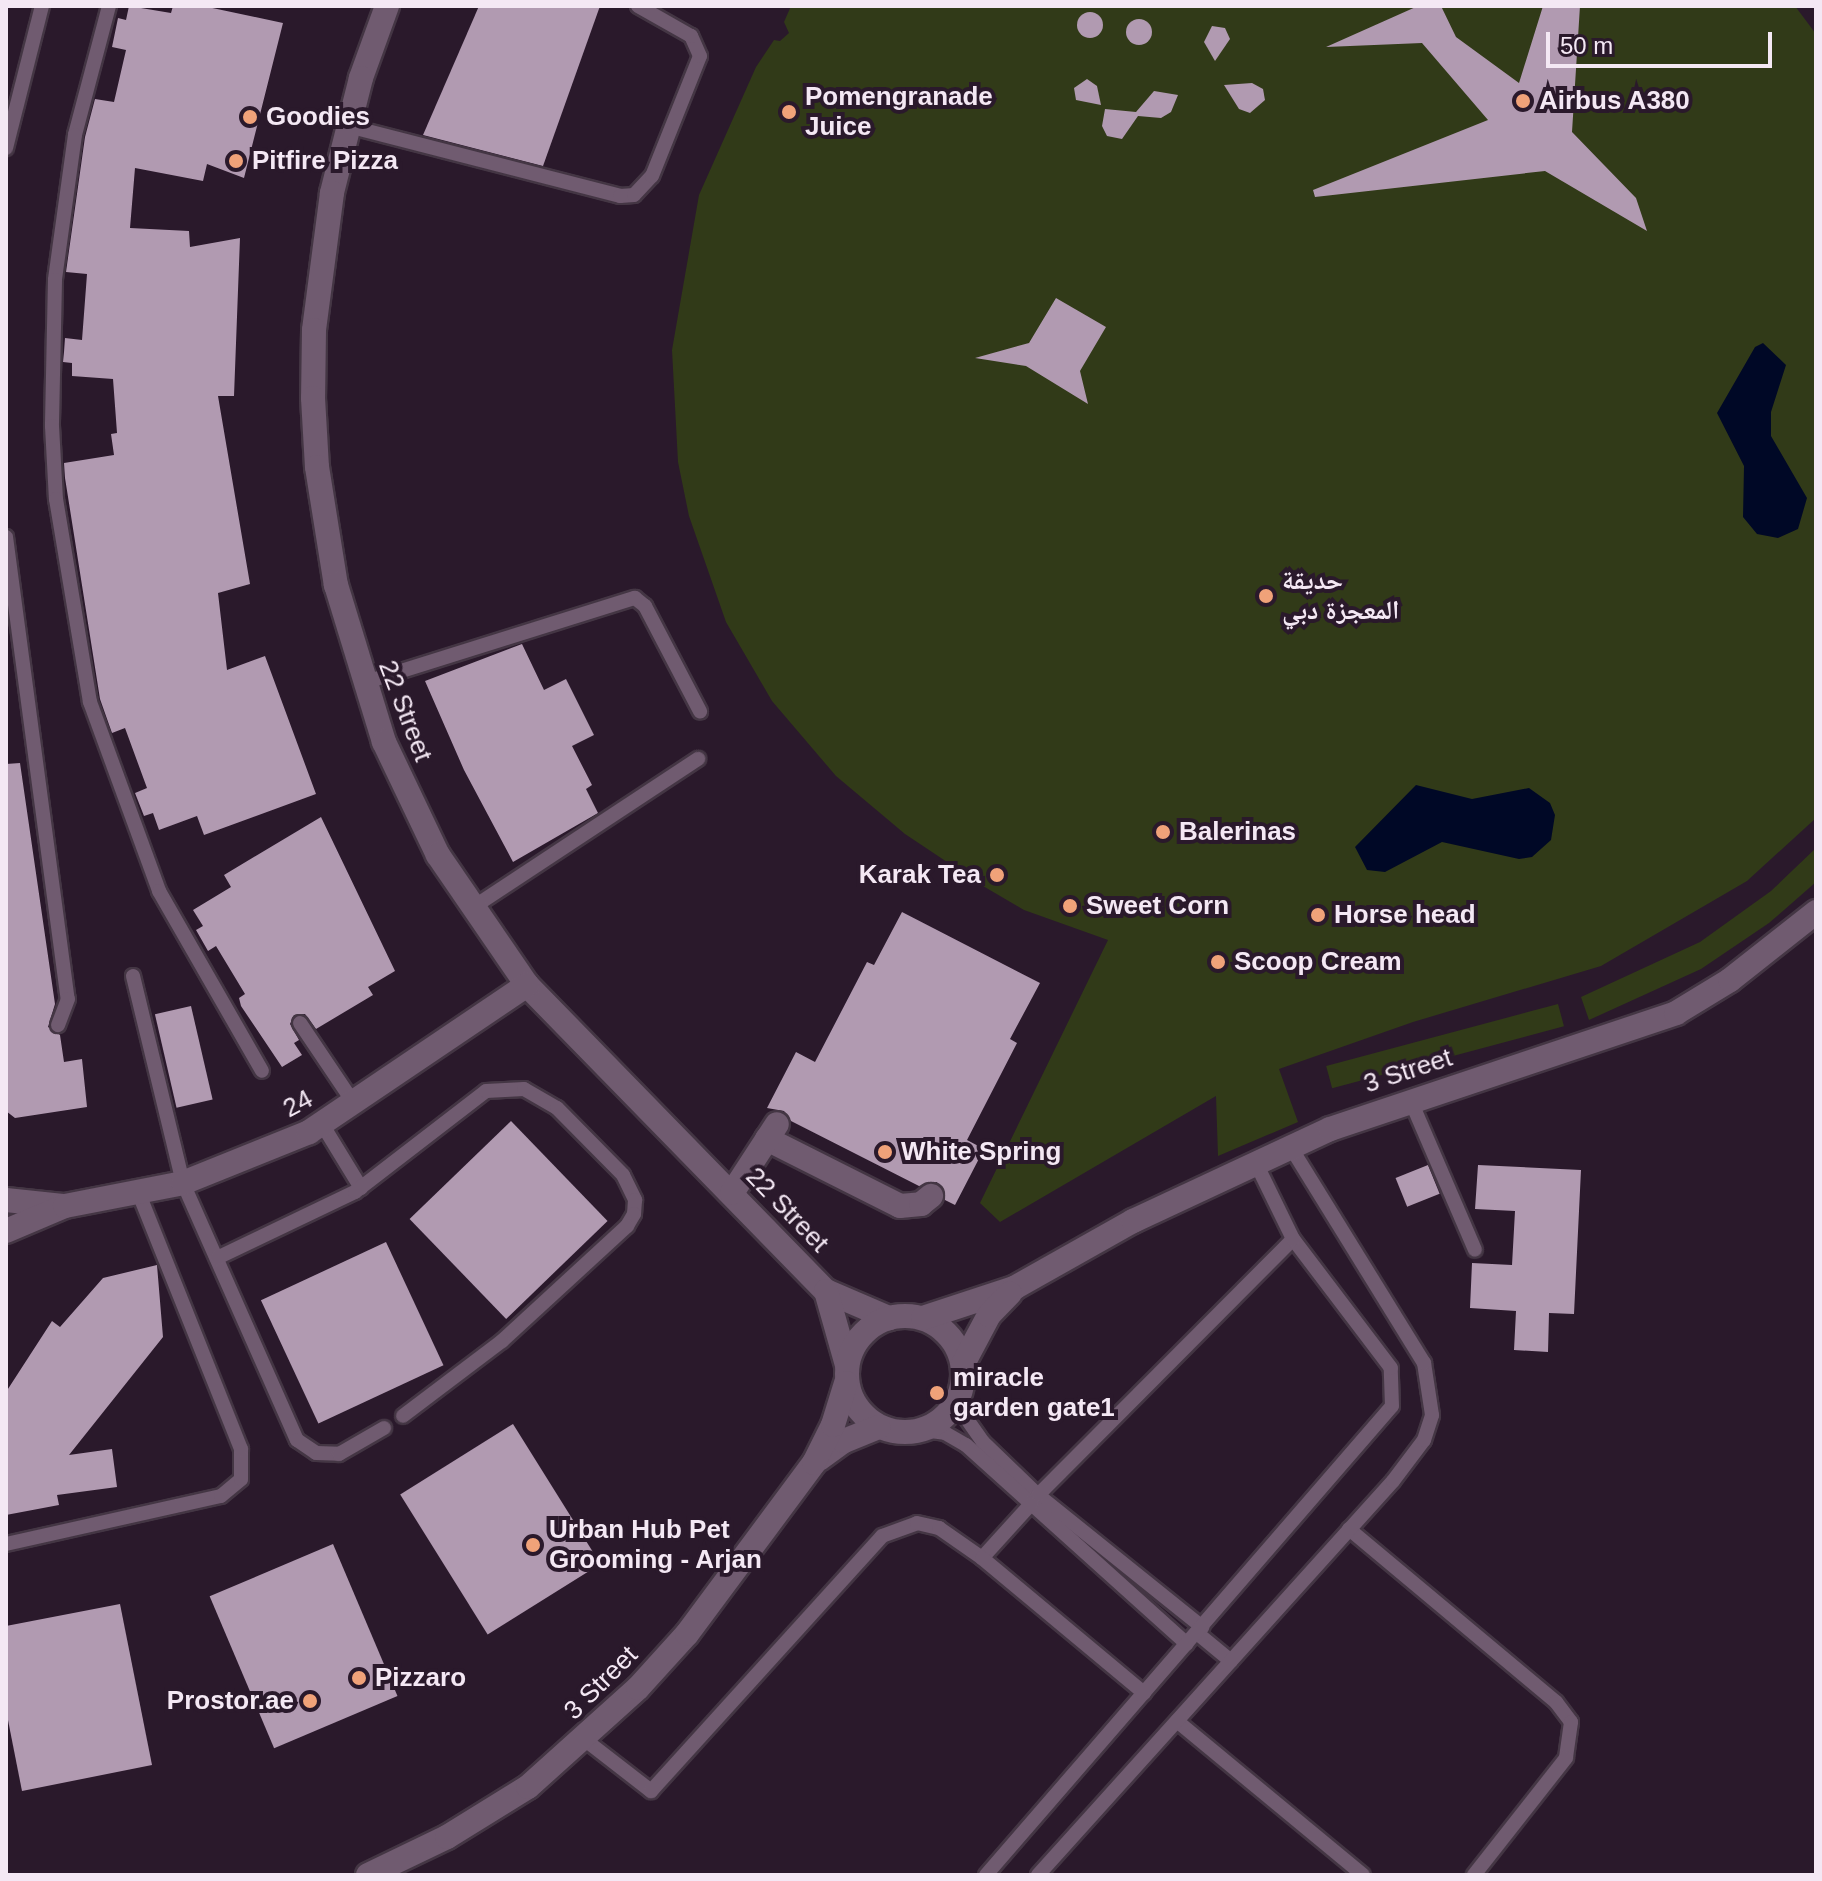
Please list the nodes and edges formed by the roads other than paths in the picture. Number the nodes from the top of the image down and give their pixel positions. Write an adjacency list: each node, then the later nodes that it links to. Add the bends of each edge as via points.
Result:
1 (42, 6): 6 (lane)
2 (109, 6): 17 (lane, via 75,135 55,280 56,499 95,717 159,891)
3 (387, 6): 5 (street, 22 Street)
4 (638, 6): 5 (lane, via 691,36 700,56 652,176 634,195 620,196)
5 (348, 126): 8 (street, 22 Street, via 320,261 313,398 326,535)
6 (6, 148)
7 (6, 537): 16 (lane, via 68,999)
8 (363, 683): 9 (lane, via 628,597 645,606); 11 (street, 22 Street, via 409,799)
9 (700, 711)
10 (698, 759): 11 (lane)
11 (472, 908): 14 (street, 22 Street)
12 (1816, 912): 18 (street, 3 Street, via 1743,971 1676,1013)
13 (133, 976): 23 (lane)
14 (527, 985): 19 (street, 24); 25 (street, 22 Street)
15 (300, 1023): 19 (lane)
16 (58, 1025)
17 (262, 1071)
18 (1410, 1099): 21 (street, 3 Street); 32 (lane)
19 (355, 1105): 20 (street, 24)
20 (322, 1124): 23 (street, 24); 24 (lane)
21 (1290, 1146): 22 (street, 3 Street); 47 (lane, via 1424,1363 1432,1388 1424,1440)
22 (1256, 1163): 31 (lane); 34 (street, 3 Street, via 1133,1221)
23 (183, 1183): 26 (street, 24); 33 (lane)
24 (361, 1188): 33 (lane); 41 (lane, via 468,1099 505,1087 524,1089 557,1108 623,1175 635,1200 627,1226 502,1341)
25 (732, 1193): 27 (street, via 772,1132 900,1206 921,1204); 35 (street, 22 Street)
26 (139, 1194): 29 (street, 24); 48 (lane, via 241,1449 241,1479 221,1496)
27 (931, 1196)
28 (6, 1200): 29 (street, 24)
29 (65, 1206): 30 (street, 24)
30 (6, 1231)
31 (1293, 1239): 46 (lane); 50 (lane, via 1391,1368 1392,1406)
32 (1475, 1250)
33 (217, 1258): 43 (lane, via 292,1430 306,1448 339,1454)
34 (1014, 1288): 37 (street, 3 Street); 38 (street, 3 Street, via 989,1315)
35 (826, 1291): 36 (street, 22 Street); 39 (street, 22 Street)
36 (889, 1318): 37 (street); 39 (street, via 861,1335)
37 (923, 1318): 38 (street, via 949,1335)
38 (963, 1364): 40 (street)
39 (846, 1374): 42 (street, via 863,1416); 45 (street, 3 Street, via 833,1425)
40 (961, 1394): 44 (street, via 946,1417); 46 (lane, via 975,1434)
41 (403, 1416)
42 (878, 1427): 44 (street); 45 (street, 3 Street, via 844,1441)
43 (384, 1428)
44 (922, 1430): 46 (lane, via 945,1433 966,1445)
45 (814, 1463): 54 (street, 3 Street, via 687,1634)
46 (1034, 1499): 49 (lane); 50 (lane); 50 (lane)
47 (1349, 1529): 51 (lane); 59 (lane, via 1556,1702 1571,1722 1566,1758)
48 (6, 1544)
49 (982, 1558): 52 (lane); 54 (lane, via 928,1524 904,1524 882,1536 651,1791)
50 (1195, 1634): 51 (lane); 52 (lane)
51 (1231, 1661): 53 (lane)
52 (1144, 1693): 56 (lane)
53 (1177, 1721): 57 (lane); 58 (lane)
54 (584, 1739): 55 (street, 3 Street, via 528,1787 447,1837)
55 (368, 1875)
56 (986, 1875)
57 (1038, 1875)
58 (1363, 1875)
59 (1474, 1875)

